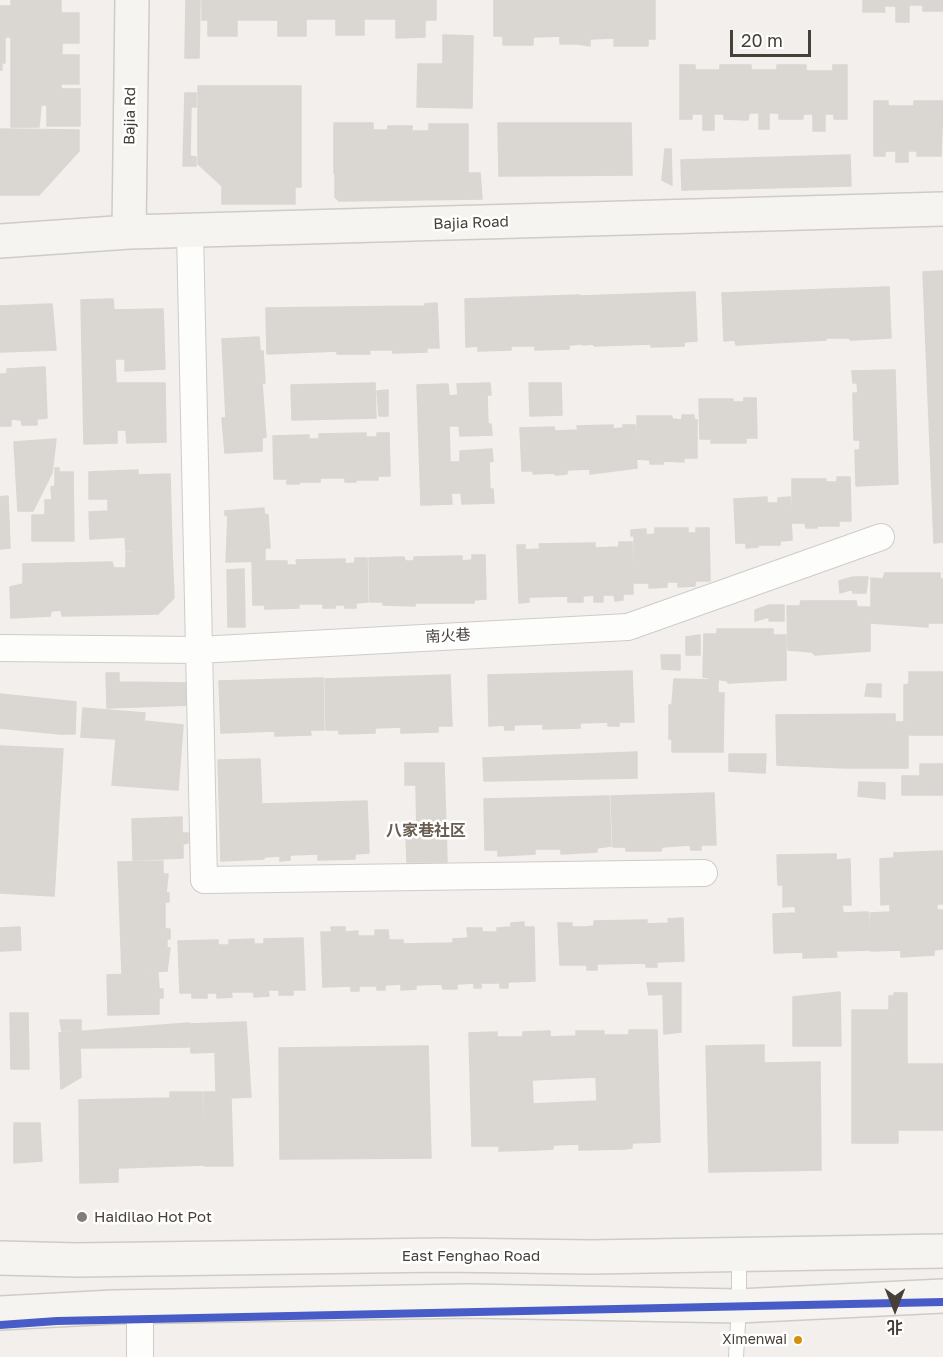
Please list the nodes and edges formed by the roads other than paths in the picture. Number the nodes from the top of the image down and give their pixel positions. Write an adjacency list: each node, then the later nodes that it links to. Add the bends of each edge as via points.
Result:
1 (132, 0): 4 (main road, Bajia Rd)
2 (943, 209): 3 (main road, Bajia Road)
3 (190, 231): 4 (main road, Bajia Road); 8 (street)
4 (129, 232): 5 (main road, Bajia Road)
5 (0, 241)
6 (881, 537): 8 (street, 南火巷, via 628,627)
7 (0, 648): 8 (street, 南火巷)
8 (198, 650): 9 (street, via 204,880)
9 (704, 873)
10 (943, 1251): 11 (main road, East Fenghao Road)
11 (739, 1255): 12 (main road, East Fenghao Road); 14 (lane)
12 (0, 1258)
13 (943, 1296): 14 (main road)
14 (739, 1306): 15 (main road, via 469,1301); 18 (lane)
15 (141, 1307): 16 (main road); 17 (street)
16 (0, 1313)
17 (140, 1357)
18 (736, 1357)

